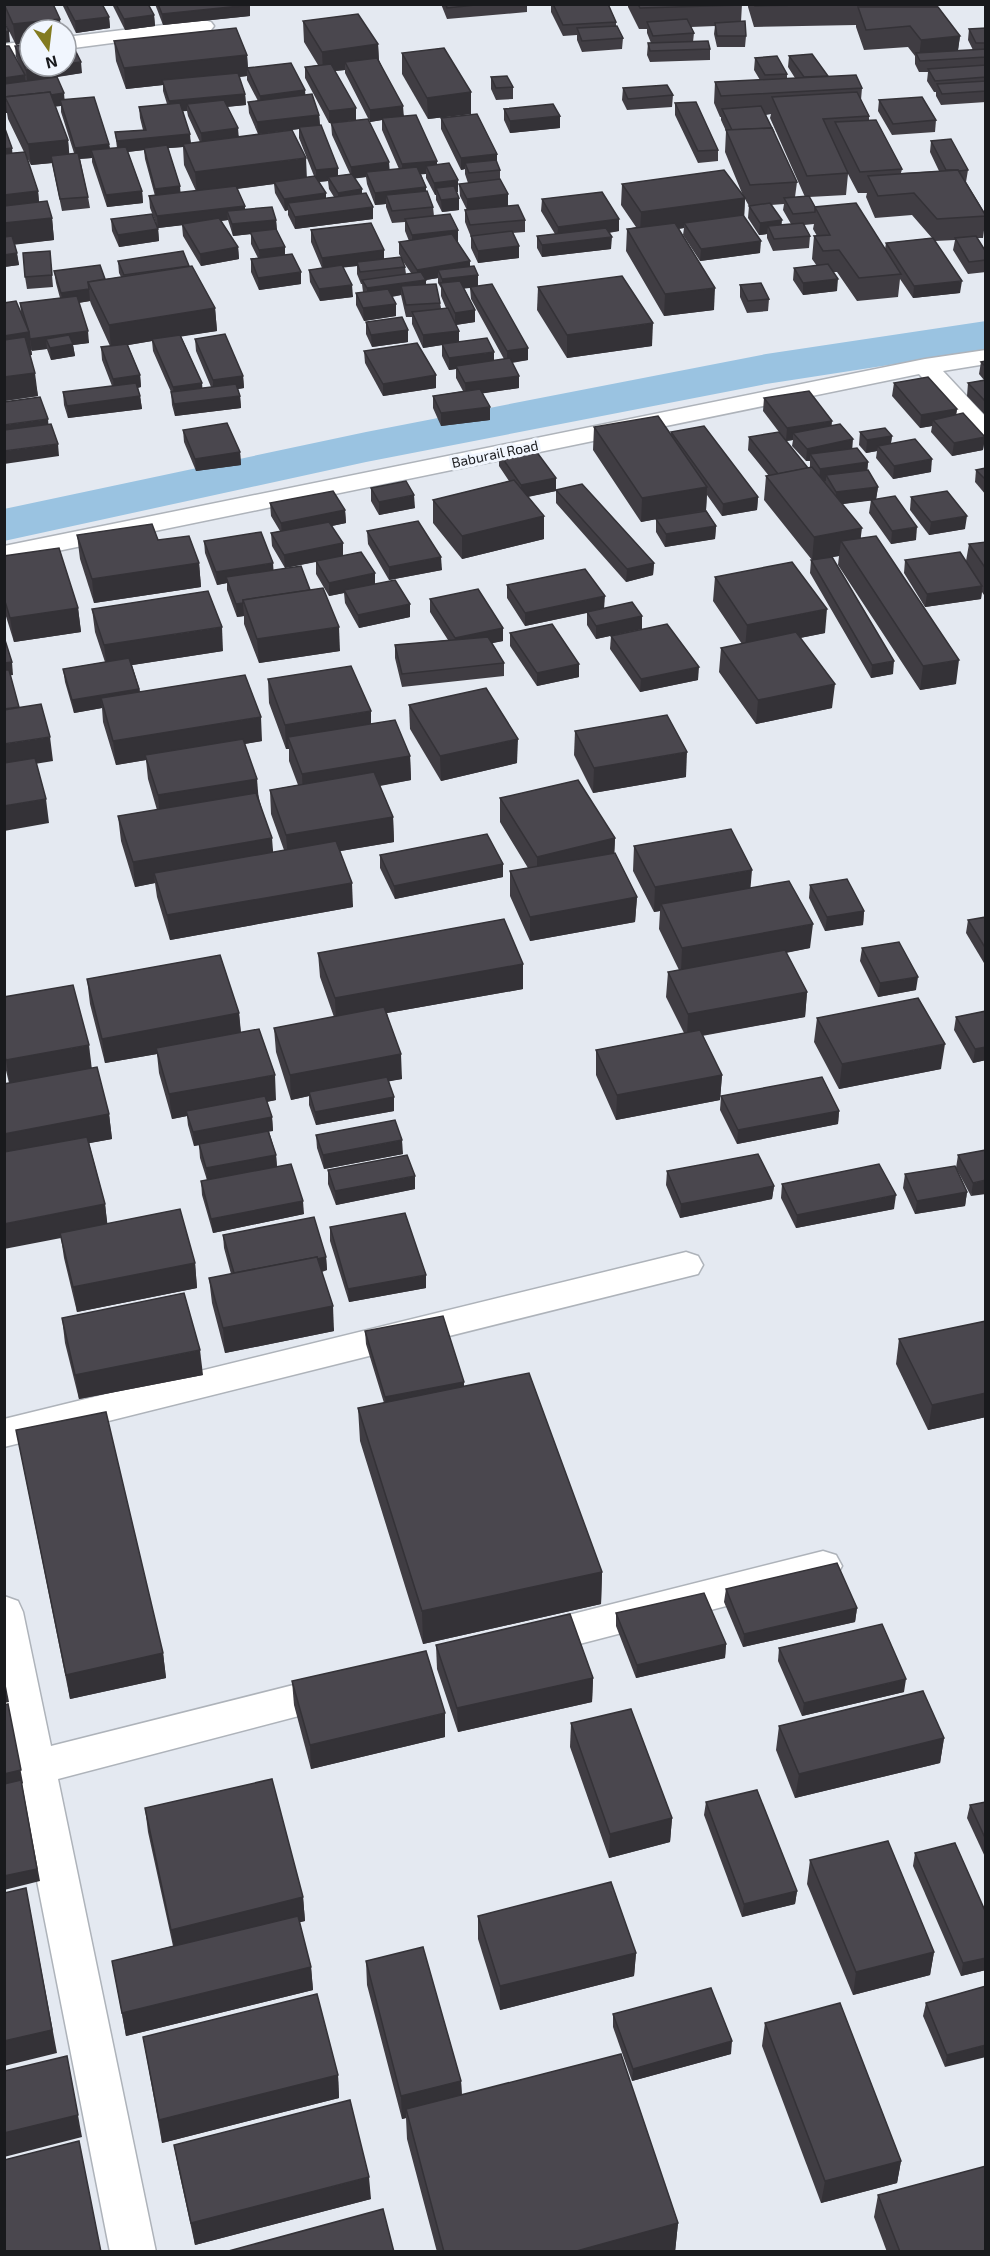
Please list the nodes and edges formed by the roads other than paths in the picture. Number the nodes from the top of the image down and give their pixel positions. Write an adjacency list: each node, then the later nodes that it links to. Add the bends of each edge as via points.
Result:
1 (204, 26): 2 (street)
2 (78, 42)
3 (986, 357): 4 (street, Baburail Road)
4 (925, 366): 5 (street); 6 (street, Baburail Road)
5 (986, 432)
6 (4, 554)
7 (686, 1264): 8 (street)
8 (4, 1433)
9 (823, 1566): 11 (street)
10 (4, 1612): 13 (street)
11 (499, 1649)
12 (372, 1682): 13 (street)
13 (37, 1767): 14 (street)
14 (133, 2252)

